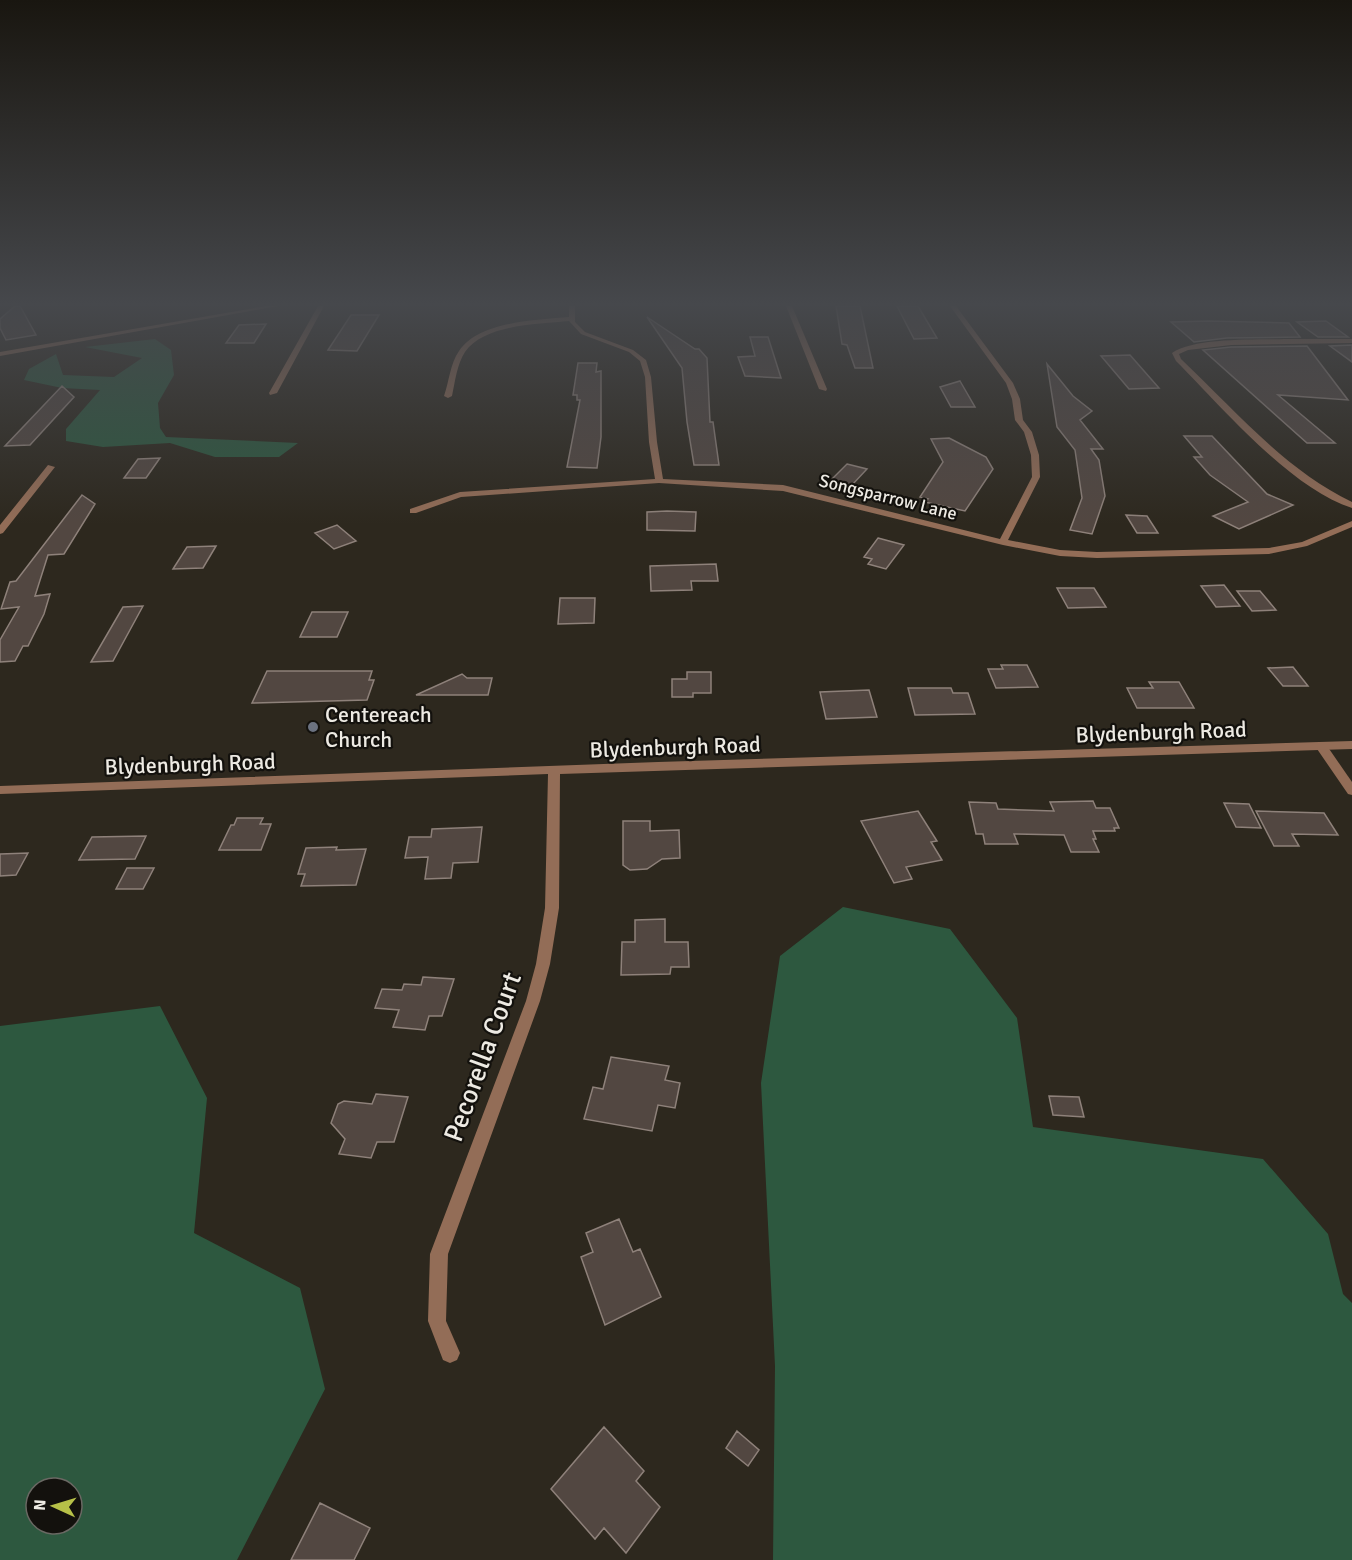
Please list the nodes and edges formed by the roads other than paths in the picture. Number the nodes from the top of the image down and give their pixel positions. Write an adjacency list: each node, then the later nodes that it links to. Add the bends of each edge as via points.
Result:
1 (281, 379): 8 (street)
2 (453, 379): 9 (street)
3 (648, 379): 11 (street)
4 (819, 379): 7 (street)
5 (1006, 379): 16 (street, via 1016,399 1019,420 1028,432 1036,477)
6 (1198, 379): 12 (street, via 1283,459 1334,498)
7 (823, 389)
8 (273, 393)
9 (448, 396)
10 (51, 467): 15 (street)
11 (660, 481): 13 (street, Songsparrow Lane, via 460,495); 16 (street, Songsparrow Lane, via 783,488)
12 (1352, 505)
13 (413, 511)
14 (1352, 524): 16 (street, Songsparrow Lane, via 1304,544 1269,551 1097,555 1060,553)
15 (0, 531)
16 (1003, 542)
17 (1321, 746): 18 (street, Blydenburgh Road); 19 (street, Blydenburgh Road); 21 (street)
18 (1352, 746)
19 (554, 770): 20 (street, Blydenburgh Road); 22 (street, Pecorella Court, via 552,908 543,964 533,1001 439,1254 437,1321)
20 (0, 790)
21 (1352, 791)
22 (450, 1353)

